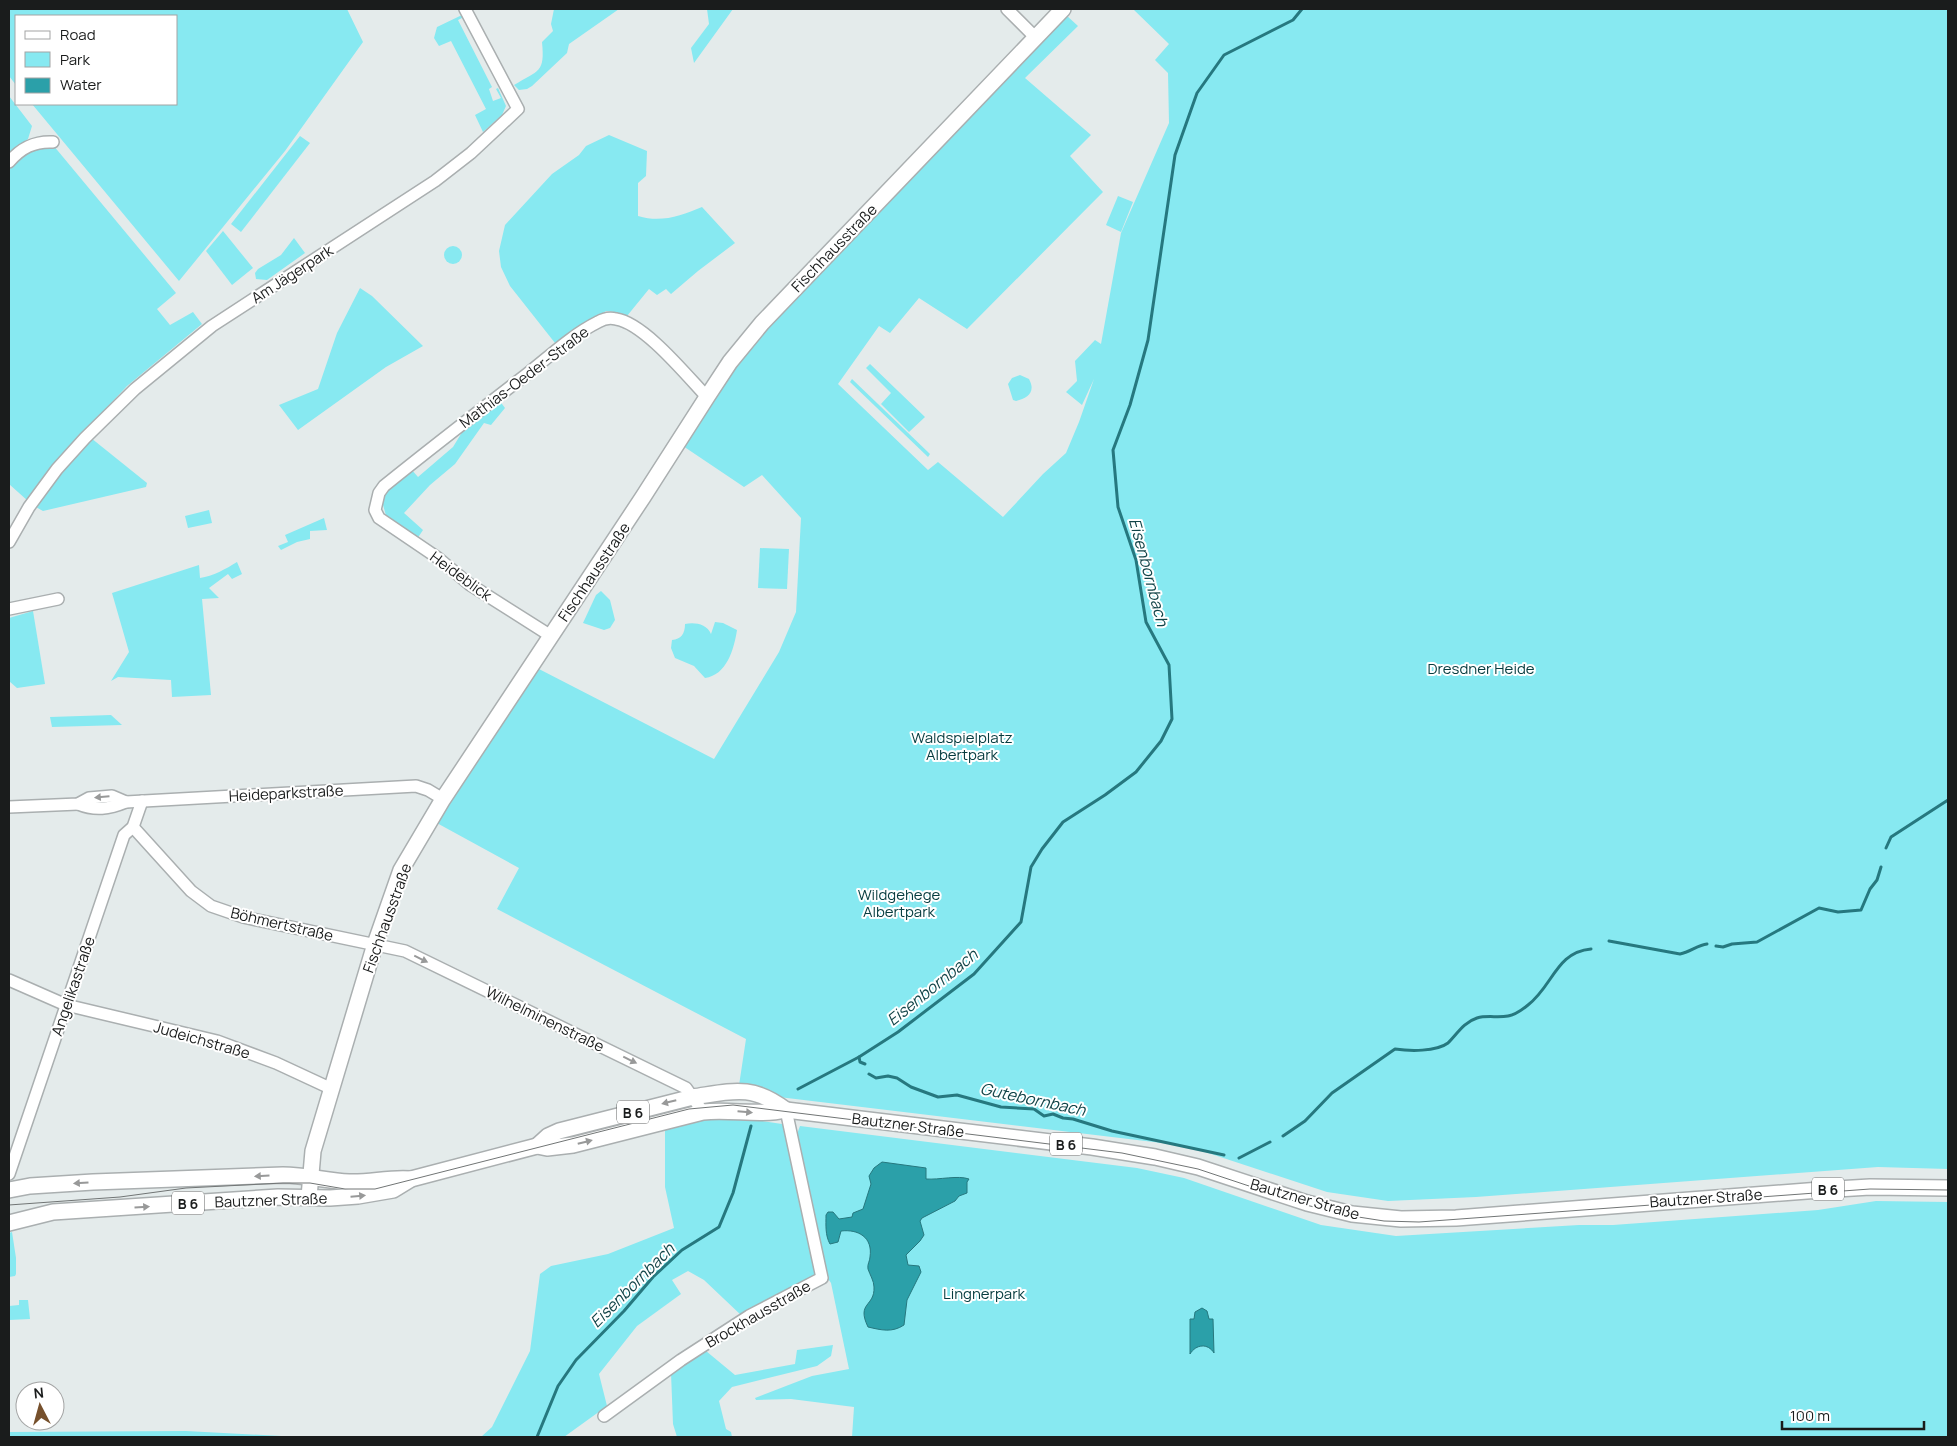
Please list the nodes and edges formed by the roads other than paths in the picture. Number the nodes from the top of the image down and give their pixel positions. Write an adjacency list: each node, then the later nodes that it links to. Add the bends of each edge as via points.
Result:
1 (465, 9): 9 (street, Am Jägerpark, via 518,109 435,181 212,326 135,389 58,469 29,507)
2 (1007, 9): 4 (street)
3 (1063, 9): 4 (main road, Fischhausstraße)
4 (1036, 38): 7 (main road, Fischhausstraße, via 762,323)
5 (53, 142): 6 (street, via 33,143 18,151)
6 (9, 162)
7 (707, 397): 8 (street, Mathias-Oeder-Straße, via 642,333 618,319 608,318 575,337 384,486); 12 (main road, Fischhausstraße)
8 (375, 510): 12 (street, Heideblick, via 379,518 438,558 468,584)
9 (9, 542)
10 (58, 599): 11 (street)
11 (9, 609)
12 (551, 636): 13 (main road, Fischhausstraße)
13 (443, 799): 14 (street, Heideparkstraße, via 416,786); 17 (main road, Fischhausstraße, via 401,870)
14 (142, 801): 15 (street, Heideparkstraße, via 126,802 112,796 89,798 78,804); 16 (street, Angelikastraße)
15 (9, 808)
16 (133, 827): 17 (street, Böhmertstraße, via 191,891 211,906 243,917); 19 (street, Angelikastraße, via 124,835)
17 (375, 944): 20 (main road, Fischhausstraße); 21 (street, Wilhelminenstraße, one-way to 21, via 405,951 686,1088)
18 (9, 980): 19 (street, Judeichstraße)
19 (66, 1005): 20 (street, Judeichstraße, via 217,1041 276,1062); 25 (street, Angelikastraße)
20 (332, 1089): 26 (main road, Fischhausstraße)
21 (693, 1097): 22 (main road, Bautzner Straße / B 6, via 748,1092 769,1097); 23 (street, Wilhelminenstraße); 24 (main road, Bautzner Straße / B 6, one-way to 24, via 559,1131)
22 (786, 1110): 23 (main road, Bautzner Straße / B 6, one-way to 22); 29 (main road, Bautzner Straße / B 6, via 1123,1151 1198,1167 1339,1212 1383,1218 1434,1219 1870,1187); 34 (street, Brockhausstraße, via 822,1278 741,1321)
23 (703, 1112): 24 (main road, Bautzner Straße / B 6, one-way to 23, via 573,1145)
24 (537, 1146): 27 (main road, Bautzner Straße / B 6)
25 (9, 1174)
26 (310, 1176): 27 (main road, Bautzner Straße / B 6, via 349,1182); 28 (main road, Bautzner Straße / B 6, one-way to 28, via 283,1174); 30 (main road, Fischhausstraße)
27 (411, 1179): 30 (main road, Bautzner Straße / B 6, one-way to 27, via 375,1194 393,1190)
28 (9, 1188)
29 (1948, 1188)
30 (309, 1197): 31 (main road, Bautzner Straße / B 6, one-way to 30)
31 (53, 1212): 32 (main road); 33 (main road, Bautzner Straße / B 6)
32 (9, 1215)
33 (9, 1223)
34 (604, 1416)

